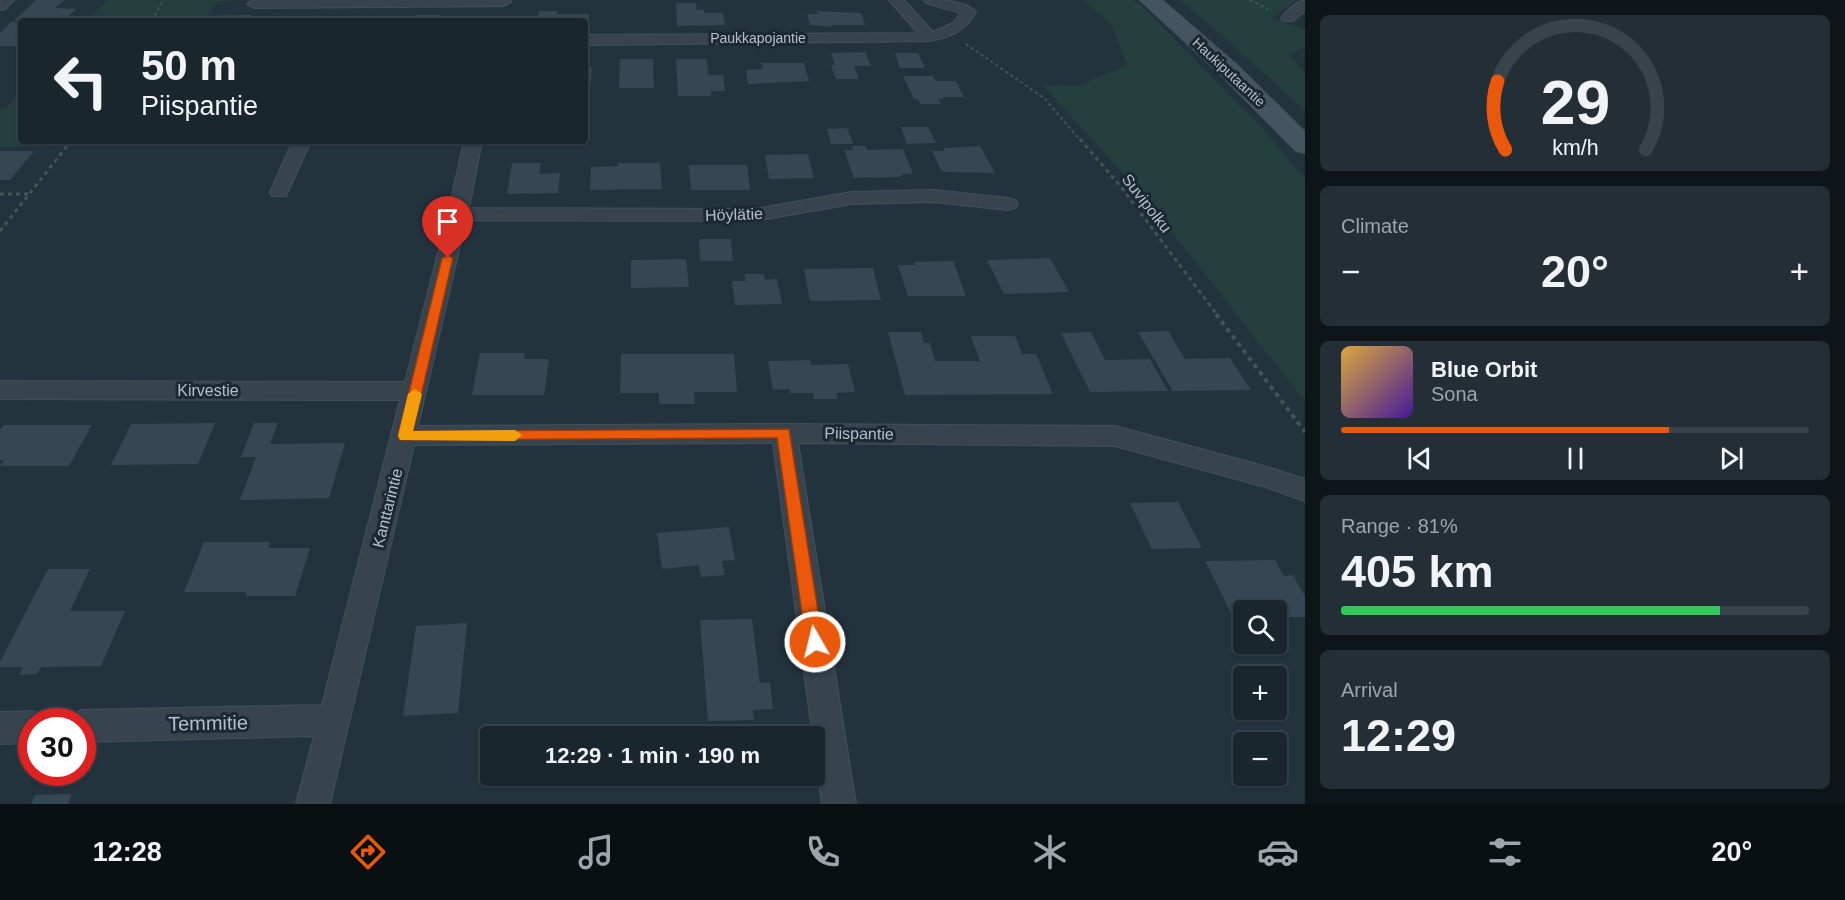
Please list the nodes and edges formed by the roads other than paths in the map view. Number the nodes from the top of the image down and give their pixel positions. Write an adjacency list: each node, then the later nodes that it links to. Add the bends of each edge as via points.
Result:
1 (7, 0): 8 (street)
2 (896, 0): 11 (street)
3 (931, 0): 11 (street, Paukkapojantie, via 969,12 953,31)
4 (1150, 0): 15 (main road, Haukiputaantie, via 1229,70)
5 (504, 1): 6 (street); 9 (street)
6 (254, 4)
7 (1305, 4): 10 (street)
8 (0, 6)
9 (501, 18)
10 (1288, 18)
11 (930, 37): 12 (street, Paukkapojantie)
12 (588, 40)
13 (301, 144): 16 (street)
14 (472, 144): 18 (street, Kanttarintie)
15 (1305, 146)
16 (279, 192)
17 (1008, 204): 18 (street, Höylätie, via 934,196 852,198 755,215)
18 (458, 214): 20 (street, Kanttarintie)
19 (0, 390): 20 (street, Kirvestie)
20 (416, 390): 22 (street, Kanttarintie)
21 (784, 433): 22 (street, Piispantie); 23 (street, Piispantie, via 1115,436); 29 (street)
22 (405, 436): 24 (street, Kanttarintie)
23 (1305, 490)
24 (334, 720): 25 (street, Temmitie); 28 (street, Kanttarintie)
25 (96, 726)
26 (18, 727): 27 (street)
27 (0, 728)
28 (314, 804)
29 (839, 804)

